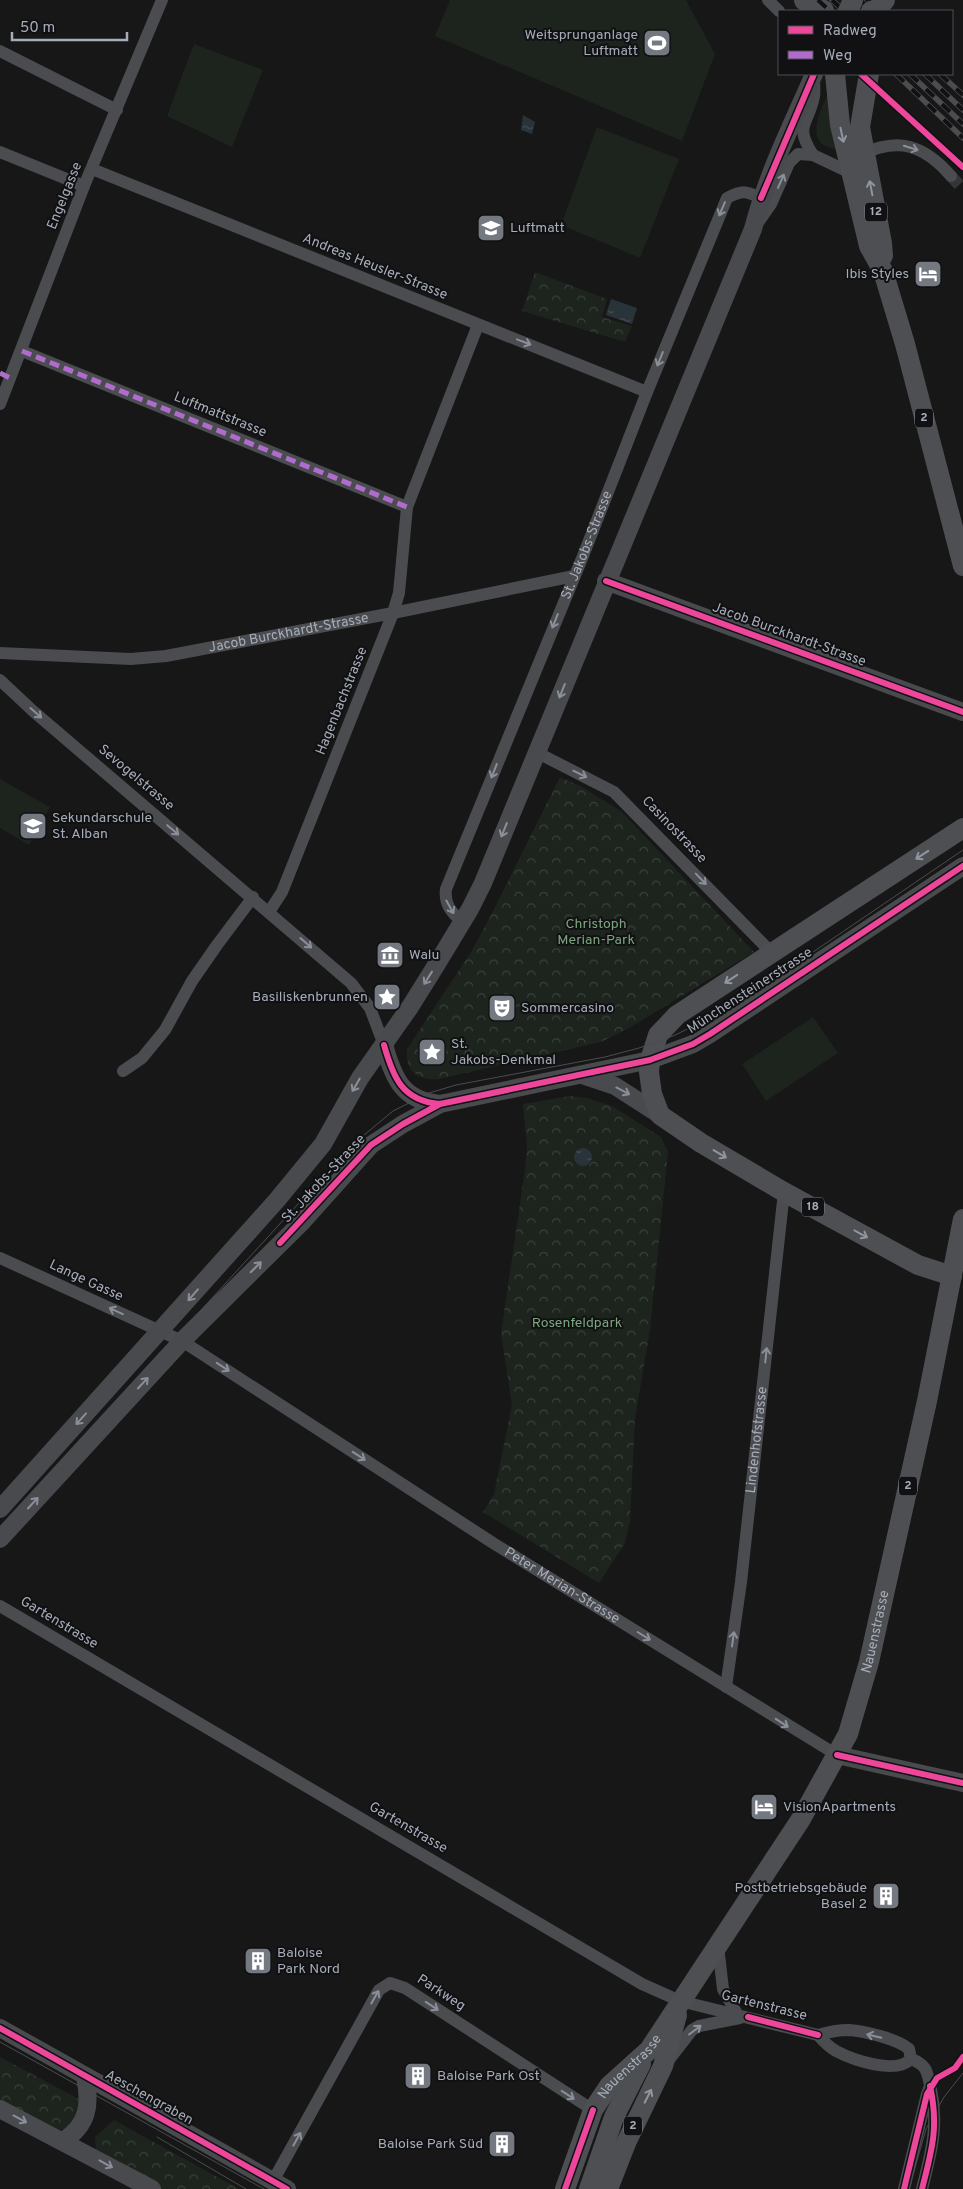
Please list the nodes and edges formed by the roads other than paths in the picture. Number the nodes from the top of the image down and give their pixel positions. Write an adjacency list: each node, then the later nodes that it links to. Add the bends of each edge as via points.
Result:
1 (162, 0): 18 (street, Engelgasse)
2 (768, 0): 11 (street)
3 (790, 0): 7 (highway)
4 (795, 0): 8 (highway)
5 (805, 0): 9 (highway)
6 (886, 0): 10 (main road, bridge)
7 (798, 10)
8 (806, 10)
9 (821, 10)
10 (874, 10)
11 (778, 11)
12 (0, 50): 18 (street)
13 (814, 75): 21 (street, St. Jakobs-Strasse, via 814,96 803,125 803,136)
14 (814, 75): 26 (main road, St. Jakobs-Strasse)
15 (835, 75): 22 (main road, one-way to 22, via 835,94)
16 (856, 75): 19 (main road, via 851,110)
17 (869, 75): 19 (main road)
18 (117, 110): 23 (street, Engelgasse)
19 (860, 127): 22 (main road)
20 (0, 152): 25 (street)
21 (813, 155): 22 (street); 27 (street, St. Jakobs-Strasse, one-way to 21, via 771,204 789,163 798,154)
22 (849, 162): 24 (street, one-way to 24, via 894,144 914,147); 28 (main road, 12, via 882,243)
23 (92, 169): 25 (street, Engelgasse); 29 (street, Andreas Heusler-Strasse)
24 (951, 176)
25 (84, 186): 30 (street, Engelgasse)
26 (761, 198): 27 (main road, St. Jakobs-Strasse); 32 (street, St. Jakobs-Strasse, one-way to 32, via 747,192 727,198)
27 (753, 229): 37 (main road, St. Jakobs-Strasse)
28 (883, 271): 35 (main road, 2)
29 (478, 325): 32 (street, Andreas Heusler-Strasse, one-way to 32); 34 (street, Hagenbachstrasse)
30 (22, 351): 31 (street, Engelgasse); 34 (street, Luftmattstrasse)
31 (5, 375): 33 (street, Engelgasse)
32 (647, 392): 36 (street, St. Jakobs-Strasse)
33 (0, 404)
34 (407, 507): 38 (street, Hagenbachstrasse, via 399,593)
35 (963, 566)
36 (574, 576): 38 (street, Jacob Burckhardt-Strasse); 47 (street, St. Jakobs-Strasse, one-way to 47, via 446,889 448,907)
37 (606, 581): 41 (main road, Jacob Burckhardt-Strasse); 42 (main road, St. Jakobs-Strasse, one-way to 42)
38 (393, 613): 39 (street, Jacob Burckhardt-Strasse, via 166,656 132,659); 46 (street, Hagenbachstrasse, via 282,892)
39 (0, 653)
40 (0, 680): 45 (street, Sevogelstrasse, one-way to 45)
41 (963, 712)
42 (536, 752): 47 (main road, St. Jakobs-Strasse, one-way to 47, via 483,883); 48 (street, Casinostrasse, one-way to 48, via 614,792)
43 (963, 828): 48 (main road, Münchensteinerstrasse, one-way to 48)
44 (963, 866): 50 (main road, Münchensteinerstrasse, via 710,1034)
45 (253, 897): 46 (street, Sevogelstrasse); 51 (street, via 197,974 165,1030 142,1058)
46 (269, 912): 49 (street, Sevogelstrasse, one-way to 49, via 355,988 370,1008)
47 (462, 922): 49 (main road, St. Jakobs-Strasse, one-way to 49)
48 (772, 953): 50 (main road, Münchensteinerstrasse, one-way to 50, via 677,1015 658,1035)
49 (384, 1045): 53 (main road, Münchensteinerstrasse, via 394,1076 403,1089 425,1102); 59 (main road, St. Jakobs-Strasse, one-way to 59, via 360,1078 323,1144)
50 (650, 1060): 52 (main road, Münchensteinerstrasse); 54 (main road, via 652,1094)
51 (123, 1071)
52 (582, 1075): 53 (main road, Münchensteinerstrasse); 54 (main road, one-way to 54, via 606,1082 637,1098)
53 (440, 1104): 60 (main road, St. Jakobs-Strasse, one-way to 53, via 302,1222 371,1145)
54 (660, 1115): 55 (main road, 18, one-way to 55)
55 (784, 1192): 58 (main road, 18, one-way to 58, via 918,1265); 64 (street, Lindenhofstrasse, one-way to 55, via 741,1582)
56 (963, 1218): 58 (main road, Nauenstrasse / 2)
57 (0, 1258): 59 (street, Lange Gasse, one-way to 57)
58 (952, 1276): 65 (main road, Nauenstrasse / 2, via 869,1662 852,1723)
59 (161, 1331): 60 (street, Lange Gasse); 61 (main road, St. Jakobs-Strasse, one-way to 61)
60 (182, 1341): 62 (main road, St. Jakobs-Strasse, one-way to 60); 64 (street, Peter Merian-Strasse, one-way to 64, via 493,1543)
61 (0, 1509)
62 (0, 1539)
63 (0, 1606): 68 (street, Gartenstrasse, via 642,1984)
64 (726, 1687): 65 (street, Peter Merian-Strasse, one-way to 65)
65 (837, 1755): 66 (main road, Peter Merian-Strasse); 67 (main road, Nauenstrasse / 2, via 801,1819)
66 (963, 1783)
67 (718, 1943): 68 (main road, Nauenstrasse / 2); 69 (street, via 723,1989)
68 (680, 2001): 69 (street, Gartenstrasse); 72 (main road, Nauenstrasse); 74 (main road, Nauenstrasse / 2)
69 (743, 2016): 71 (street, Gartenstrasse); 74 (street, one-way to 69, via 692,2030)
70 (0, 2028): 75 (main road, Aeschengraben)
71 (818, 2035): 73 (street, Gartenstrasse, via 834,2050 850,2058 888,2067 904,2065); 73 (street, Gartenstrasse, one-way to 71, via 909,2049 889,2040 850,2030)
72 (649, 2050): 78 (main road, Nauenstrasse, via 609,2086); 83 (main road, via 614,2117)
73 (911, 2059): 76 (street, via 922,2063)
74 (663, 2066): 84 (main road, Nauenstrasse / 2, one-way to 74)
75 (86, 2077): 79 (main road, via 88,2107 78,2129); 80 (main road, Aeschengraben)
76 (930, 2086): 85 (street); 86 (street, via 936,2125)
77 (0, 2109): 79 (main road, one-way to 79)
78 (593, 2110): 80 (street, Parkweg, one-way to 78, via 379,1990 390,1983 405,1988); 82 (main road, Nauenstrasse)
79 (63, 2141): 81 (main road, one-way to 81)
80 (280, 2185)
81 (152, 2189)
82 (565, 2189)
83 (588, 2189)
84 (608, 2189)
85 (904, 2189)
86 (922, 2189)

